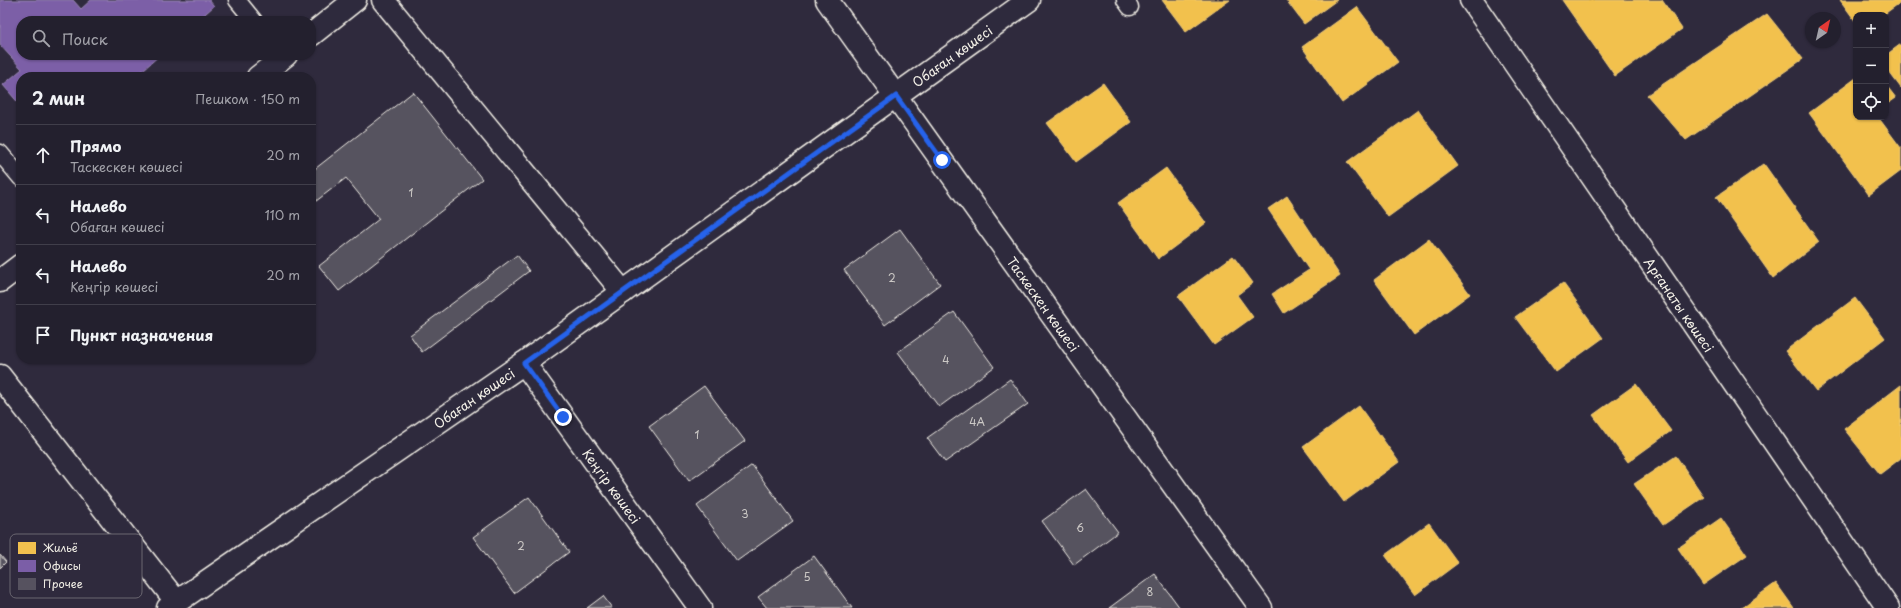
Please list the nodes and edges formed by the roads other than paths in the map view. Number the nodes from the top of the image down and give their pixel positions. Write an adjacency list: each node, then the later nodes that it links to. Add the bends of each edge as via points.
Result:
1 (237, 0): 7 (lane)
2 (354, 0): 8 (street)
3 (383, 0): 16 (street)
4 (827, 0): 11 (street, Таскескен көшесі)
5 (1029, 0): 11 (street, Обаған көшесі)
6 (1471, 0): 24 (street, Арғанаты көшесі)
7 (250, 16)
8 (316, 31)
9 (279, 60): 10 (street)
10 (264, 72)
11 (896, 96): 16 (street, Обаған көшесі); 23 (street, Таскескен көшесі)
12 (0, 153): 13 (lane)
13 (16, 172)
14 (16, 269): 15 (street)
15 (0, 280)
16 (623, 292): 17 (street, Обаған көшесі)
17 (524, 363): 21 (street, Обаған көшесі); 22 (street, Кеңгір көшесі)
18 (0, 376): 19 (street)
19 (119, 534)
20 (142, 565): 21 (street)
21 (172, 605)
22 (700, 608)
23 (1261, 608)
24 (1888, 608)

